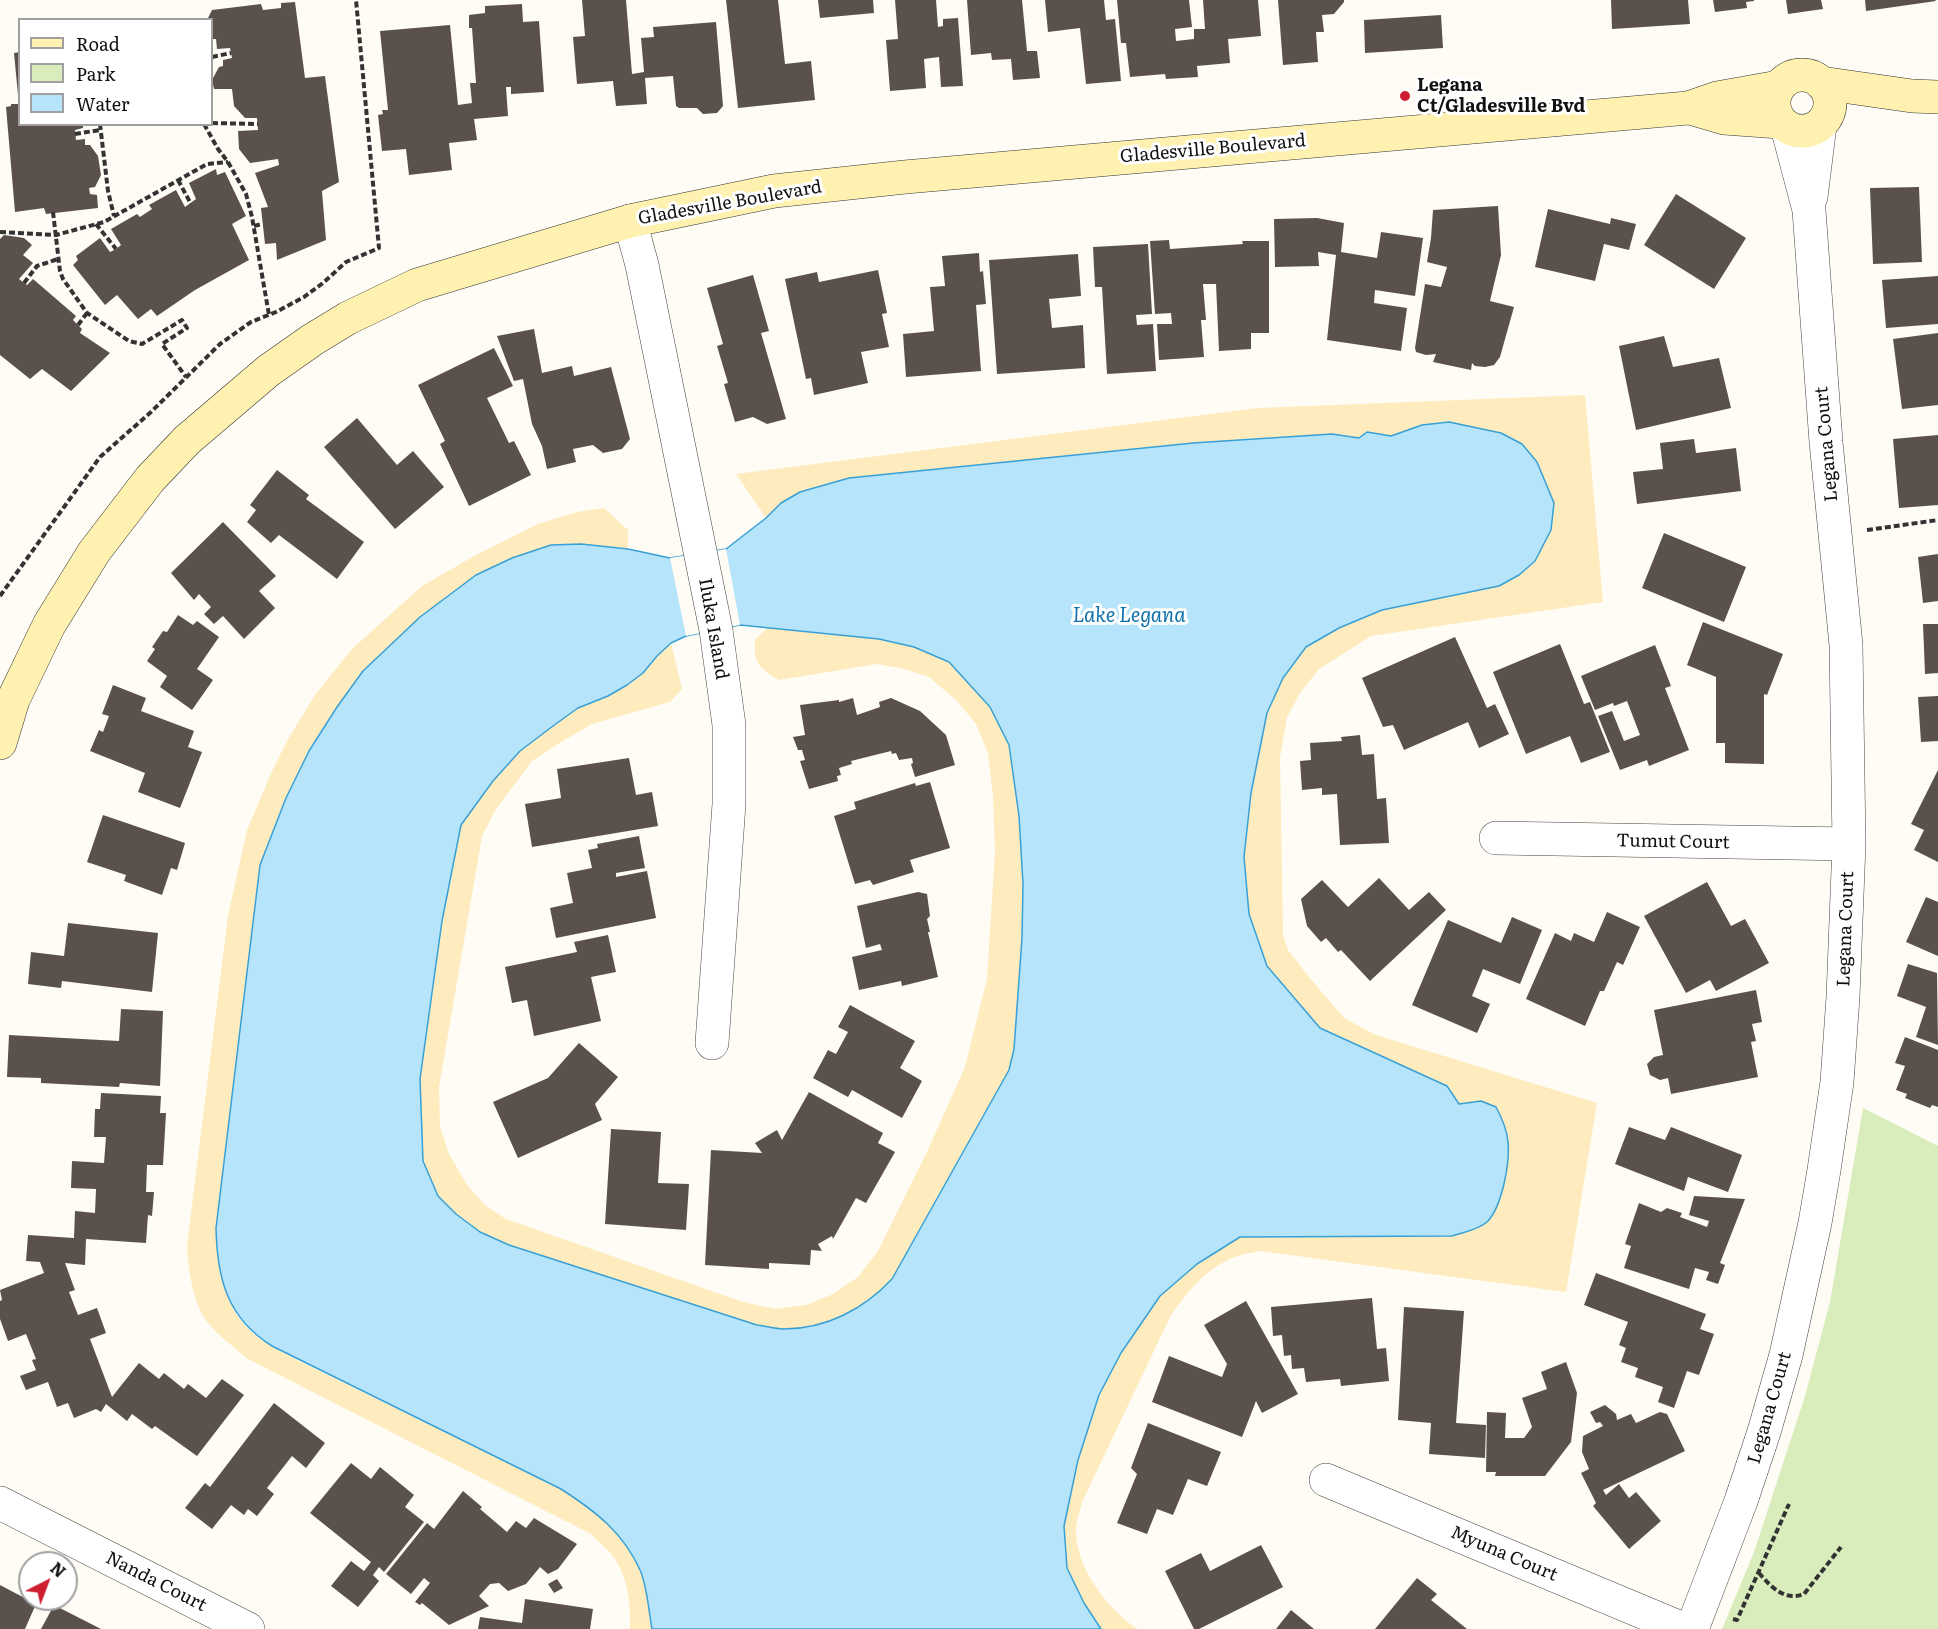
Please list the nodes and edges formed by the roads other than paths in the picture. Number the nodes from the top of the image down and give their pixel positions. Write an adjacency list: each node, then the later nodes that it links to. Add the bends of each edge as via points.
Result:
1 (1821, 83): 2 (main road, via 1804,75 1786,80); 3 (main road); 5 (main road, via 1830,99 1830,109)
2 (1779, 87): 4 (main road, Gladesville Boulevard, via 1717,98); 6 (main road, via 1774,104)
3 (1925, 97): 5 (main road)
4 (1688, 108): 6 (main road, Gladesville Boulevard, via 1724,118); 8 (main road, Gladesville Boulevard, via 905,177 774,191)
5 (1823, 121): 6 (main road, via 1804,132); 7 (street, Legana Court)
6 (1784, 124): 7 (street, Legana Court)
7 (1809, 210): 11 (street, Legana Court, via 1848,679)
8 (630, 221): 9 (main road, Gladesville Boulevard, via 417,285 348,318 262,375 187,440 150,479 94,552 28,668); 12 (street, Iluka Island, via 716,630 729,725 729,804)
9 (0, 743)
10 (1496, 838): 11 (street, Tumut Court)
11 (1849, 844): 17 (street, Legana Court, via 1837,1082 1815,1223 1786,1355 1764,1432 1742,1501)
12 (712, 1043)
13 (1326, 1480): 16 (street, Myuna Court)
14 (0, 1503): 15 (street, Nanda Court)
15 (248, 1629)
16 (1683, 1629)
17 (1692, 1629)

